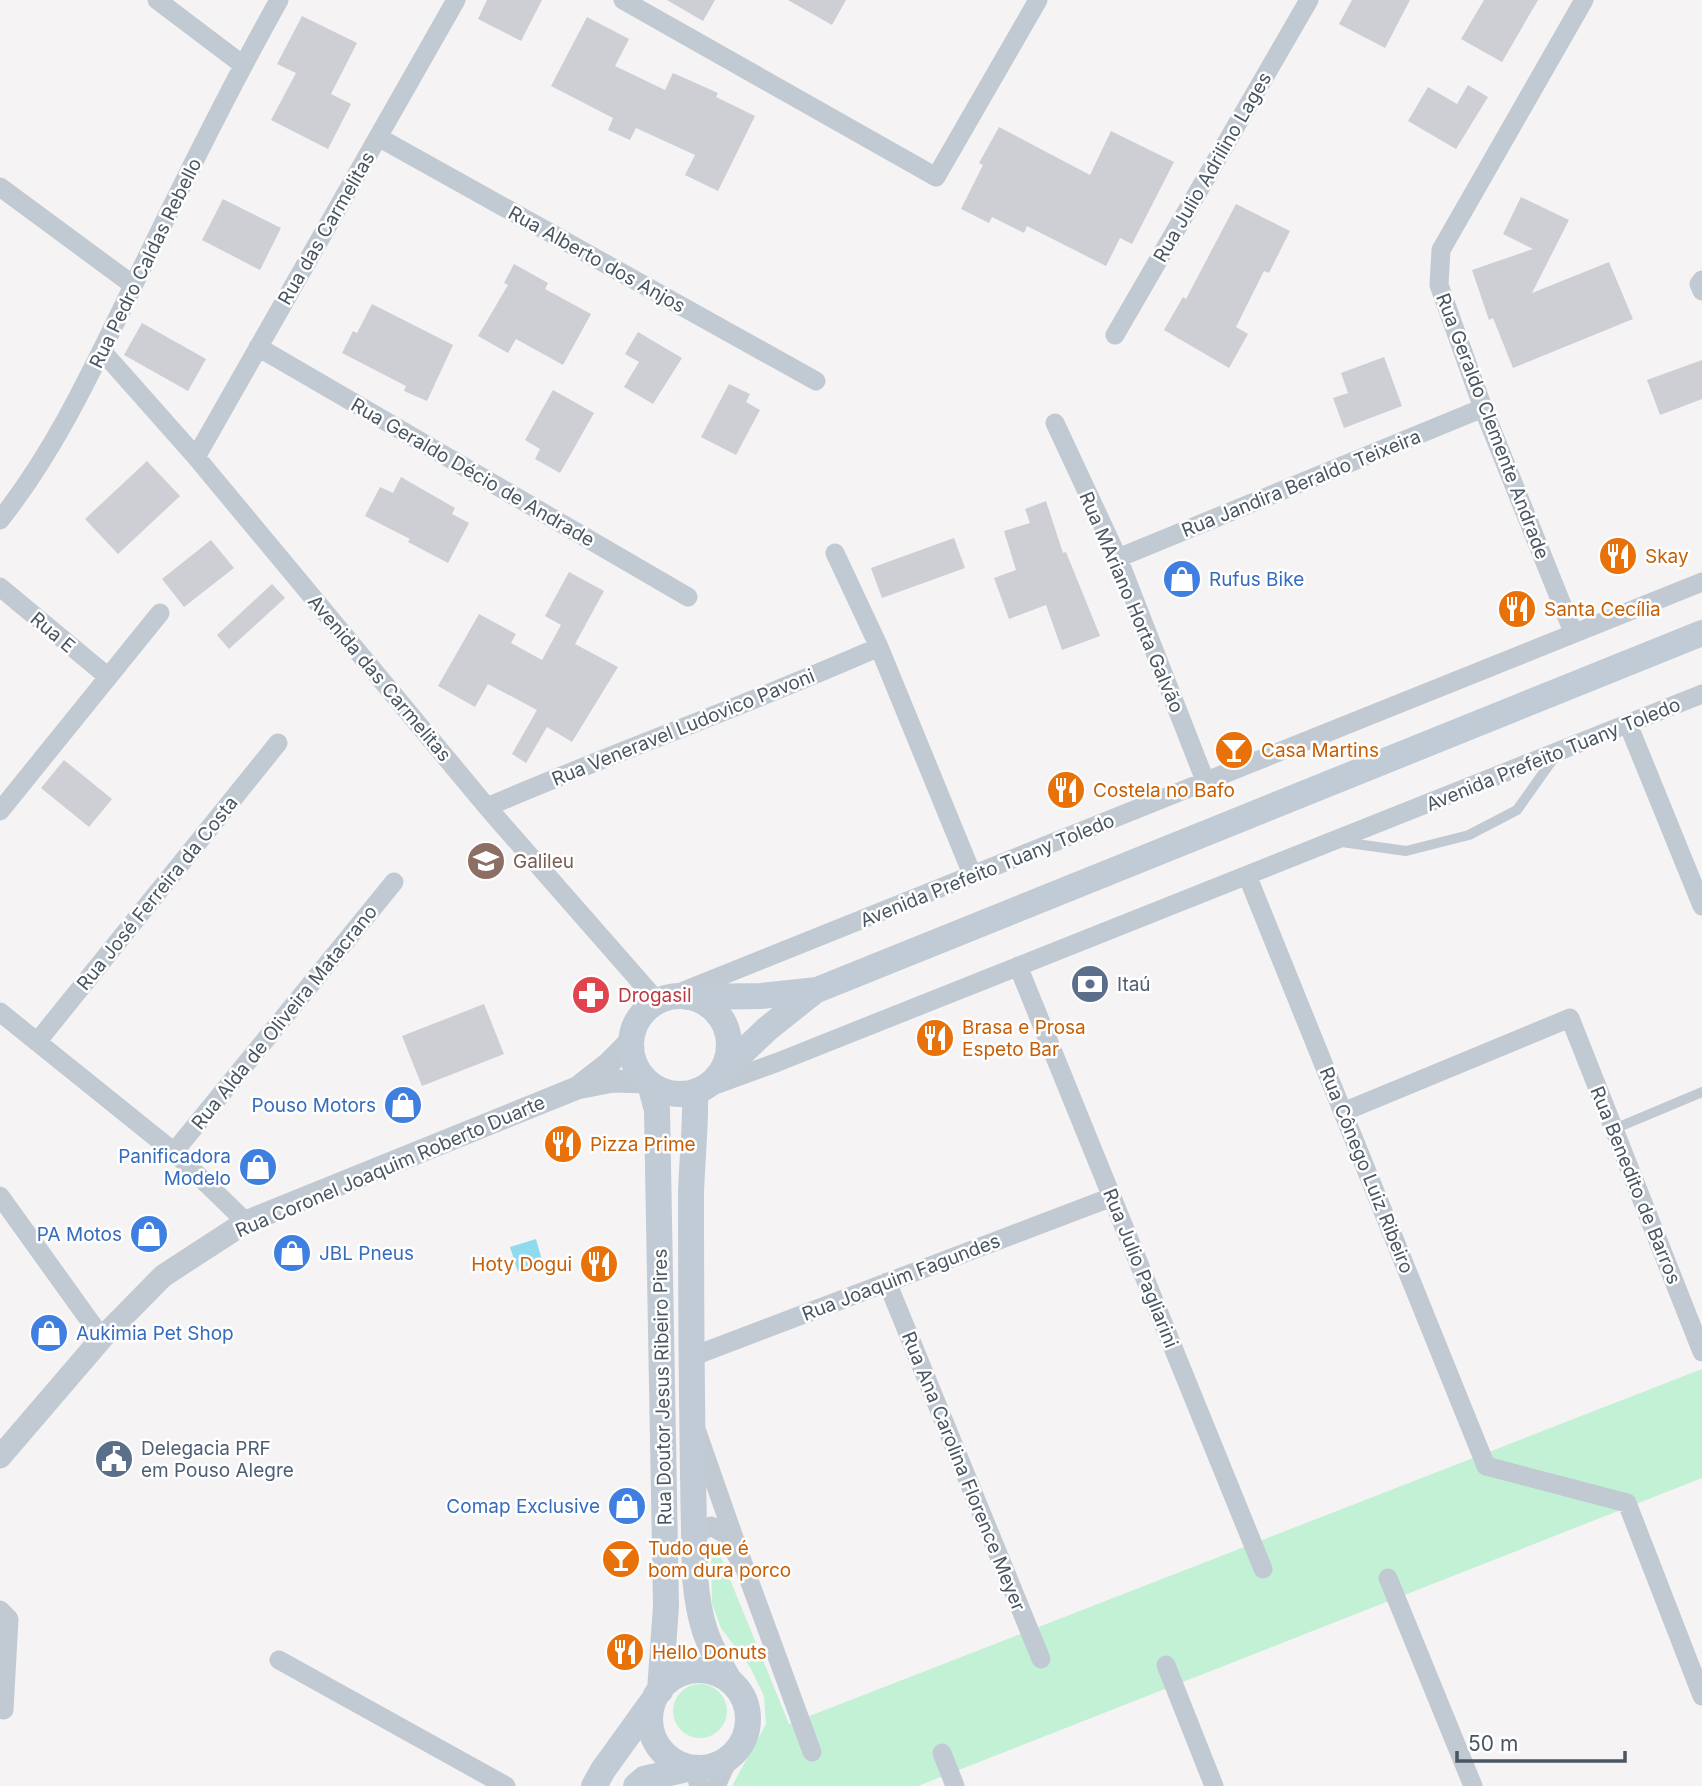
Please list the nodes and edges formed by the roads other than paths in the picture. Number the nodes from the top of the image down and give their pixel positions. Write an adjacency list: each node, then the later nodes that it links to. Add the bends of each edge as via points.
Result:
1 (157, 0): 8 (street)
2 (279, 0): 8 (street, Rua Pedro Caldas Rebello)
3 (456, 0): 9 (street, Rua das Carmelitas)
4 (623, 0): 5 (street, via 936,177)
5 (1038, 0)
6 (1309, 0): 14 (street, Rua Julio Adrilino Lages)
7 (1584, 0): 18 (street, Rua Geraldo Clemente Andrade, via 1441,250 1439,285)
8 (243, 65): 12 (street, Rua Pedro Caldas Rebello)
9 (378, 137): 15 (street, Rua das Carmelitas); 17 (street, Rua Alberto dos Anjos)
10 (0, 187): 12 (street)
11 (1702, 280): 13 (street)
12 (133, 285): 16 (street, Rua Pedro Caldas Rebello)
13 (1702, 291)
14 (1115, 335)
15 (258, 347): 20 (street, Rua das Carmelitas); 27 (street, Rua Geraldo Décio de Andrade)
16 (103, 352): 20 (street, Avenida das Carmelitas); 21 (street, Rua Pedro Caldas Rebello, via 58,436)
17 (816, 381)
18 (1483, 408): 24 (street, Rua Jandira Beraldo Teixeira); 29 (street, Rua Geraldo Clemente Andrade)
19 (1055, 423): 24 (street, Rua MAriano Horta Galvão)
20 (196, 457): 38 (street, Avenida das Carmelitas)
21 (6, 499): 22 (street, Rua Pedro Caldas Rebello)
22 (0, 520)
23 (835, 553): 31 (street)
24 (1118, 558): 37 (street, Rua MAriano Horta Galvão)
25 (1702, 582): 29 (street, Avenida Prefeito Tuany Toledo)
26 (0, 587): 32 (street, Rua E)
27 (688, 597)
28 (160, 613): 32 (street)
29 (1573, 632): 37 (street, Avenida Prefeito Tuany Toledo)
30 (1702, 633): 46 (main road)
31 (879, 647): 38 (street, Rua Veneravel Ludovico Pavoni); 41 (street)
32 (107, 676): 39 (street)
33 (1702, 694): 34 (street, Avenida Prefeito Tuany Toledo)
34 (1628, 724): 36 (street, Avenida Prefeito Tuany Toledo); 44 (street)
35 (278, 743): 50 (street, Rua José Ferreira da Costa)
36 (1558, 752): 40 (street, Avenida Prefeito Tuany Toledo); 40 (lane, via 1517,810 1469,835 1406,851)
37 (1206, 783): 41 (street, Avenida Prefeito Tuany Toledo)
38 (487, 807): 47 (street, Avenida das Carmelitas)
39 (1, 808)
40 (1335, 841): 42 (street, Avenida Prefeito Tuany Toledo)
41 (972, 874): 47 (street, Avenida Prefeito Tuany Toledo)
42 (1247, 875): 45 (street, Avenida Prefeito Tuany Toledo); 55 (street, Rua Cônego Luiz Ribeiro)
43 (394, 882): 57 (street, Rua Alda de Oliveira Matacrano)
44 (1702, 906)
45 (1018, 966): 52 (street, Avenida Prefeito Tuany Toledo, via 778,1062); 58 (street, Rua Julio Pagliarini)
46 (817, 990): 47 (main road); 52 (main road)
47 (669, 1000): 49 (main road, via 640,1018); 52 (main road, via 710,1007 726,1028 729,1054)
48 (0, 1012): 50 (street)
49 (631, 1041): 51 (main road, via 634,1063); 53 (street, Rua Coronel Joaquim Roberto Duarte)
50 (37, 1042): 57 (street)
51 (649, 1083): 52 (main road, via 672,1094); 53 (street, Rua Coronel Joaquim Roberto Duarte, via 613,1081); 76 (main road, Rua Doutor Jesus Ribeiro Pires, via 657,1110 666,1578)
52 (704, 1086): 64 (main road, Rua Doutor Jesus Ribeiro Pires, via 692,1168)
53 (577, 1088): 60 (street, Rua Coronel Joaquim Roberto Duarte)
54 (1702, 1092): 56 (lane)
55 (1343, 1112): 56 (street, Rua Benedito de Barros, via 1570,1018); 77 (street, Rua Cônego Luiz Ribeiro, via 1486,1466 1627,1503)
56 (1614, 1129): 63 (street, Rua Benedito de Barros)
57 (174, 1152): 60 (street)
58 (1112, 1197): 61 (street, Rua Joaquim Fagundes); 69 (street, Rua Julio Pagliarini)
59 (0, 1198): 62 (street)
60 (246, 1222): 62 (street, Rua Coronel Joaquim Roberto Duarte, via 163,1276)
61 (887, 1282): 64 (street, Rua Joaquim Fagundes); 72 (street, Rua Ana Carolina Florence Meyer)
62 (102, 1338): 66 (street, Rua Coronel Joaquim Roberto Duarte)
63 (1702, 1352)
64 (691, 1357): 65 (main road, Rua Doutor Jesus Ribeiro Pires)
65 (692, 1416): 67 (main road, Rua Doutor Jesus Ribeiro Pires); 68 (street, Rua Doutor Jesus Ribeiro Pires)
66 (0, 1457)
67 (694, 1535): 68 (street, Rua Doutor Jesus Ribeiro Pires, via 711,1526 723,1534); 75 (main road, Rua Doutor Jesus Ribeiro Pires, via 698,1613 711,1650)
68 (744, 1569): 79 (street, Rua Doutor Jesus Ribeiro Pires)
69 (1263, 1569)
70 (1388, 1578): 89 (street)
71 (0, 1610): 78 (street, via 9,1619)
72 (1041, 1659)
73 (279, 1660): 83 (street)
74 (1166, 1665): 88 (street)
75 (729, 1680): 76 (main road, via 695,1670 678,1674); 81 (main road, via 747,1707 748,1725 740,1748)
76 (656, 1696): 82 (main road, via 649,1717 651,1734 661,1751); 84 (main road)
77 (1702, 1696)
78 (4, 1710)
79 (812, 1752)
80 (942, 1753): 87 (street)
81 (727, 1760): 82 (main road); 86 (street)
82 (694, 1774): 85 (main road, via 644,1779)
83 (506, 1786)
84 (594, 1786)
85 (636, 1786)
86 (716, 1786)
87 (955, 1786)
88 (1214, 1786)
89 (1473, 1786)

